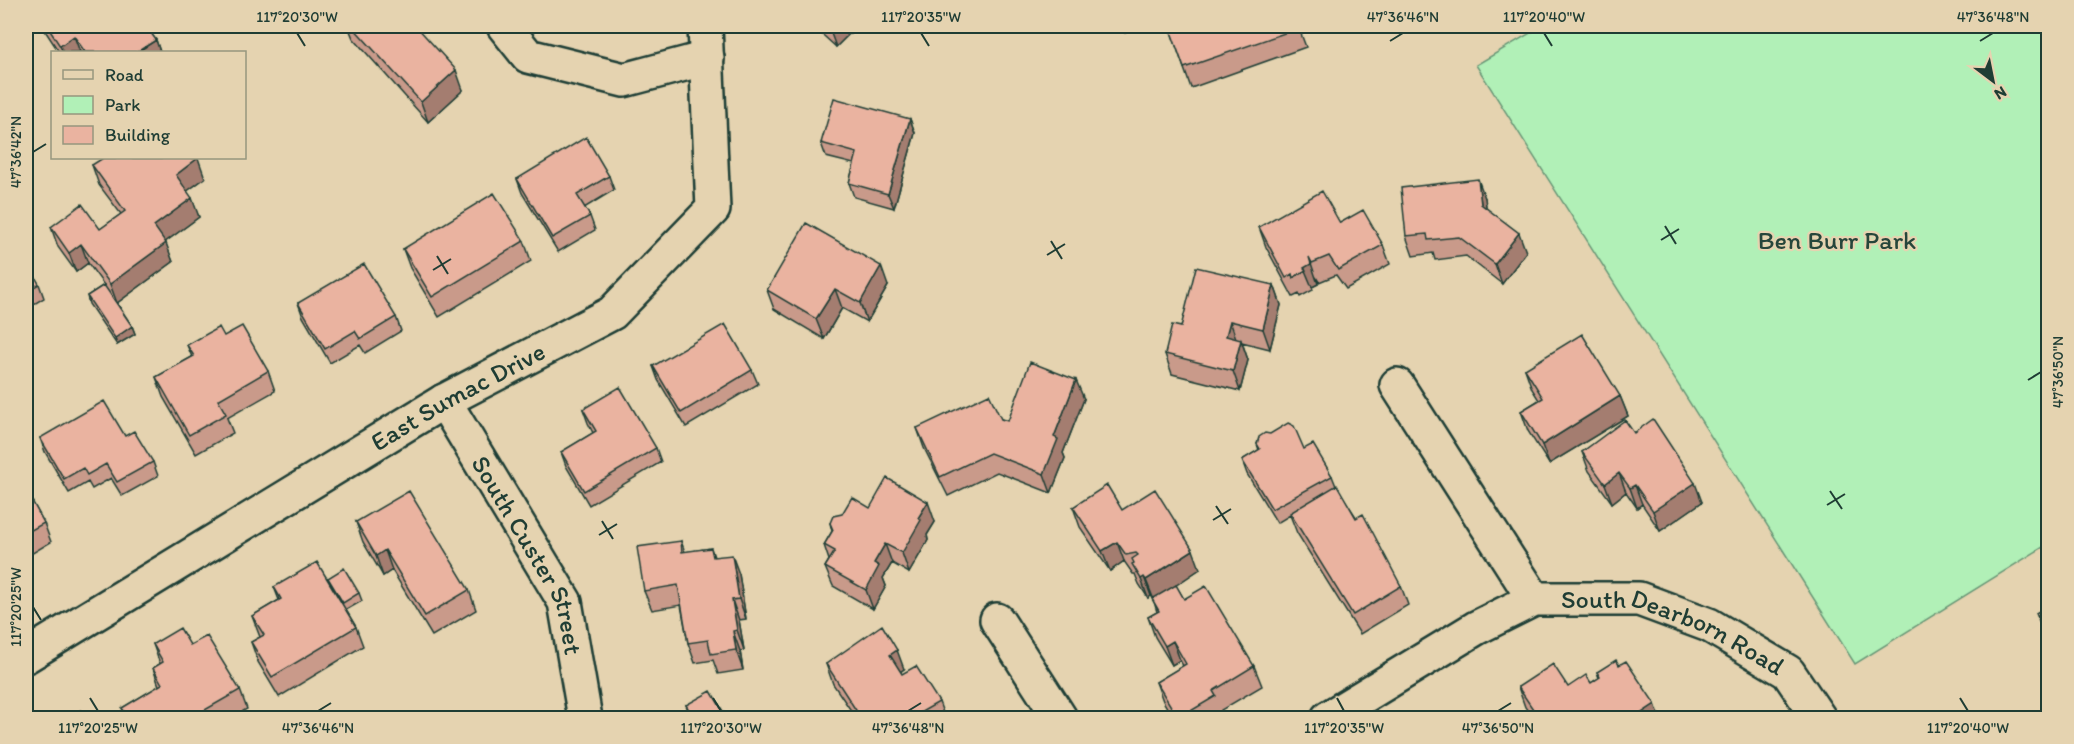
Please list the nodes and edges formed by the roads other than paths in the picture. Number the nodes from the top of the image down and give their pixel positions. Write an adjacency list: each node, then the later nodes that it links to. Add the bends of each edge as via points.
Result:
1 (504, 26): 3 (street, via 528,56 624,80)
2 (705, 26): 3 (street, East Sumac Drive)
3 (707, 58): 5 (street, East Sumac Drive, via 713,209 612,313)
4 (1397, 385): 6 (street)
5 (444, 401): 8 (street, East Sumac Drive); 9 (street, South Custer Street, via 566,602)
6 (1534, 599): 11 (street, via 1476,628); 12 (street, South Dearborn Road, via 1639,599 1709,625 1788,672)
7 (997, 620): 10 (street)
8 (26, 656)
9 (585, 718)
10 (1060, 718)
11 (1329, 718)
12 (1819, 718)

